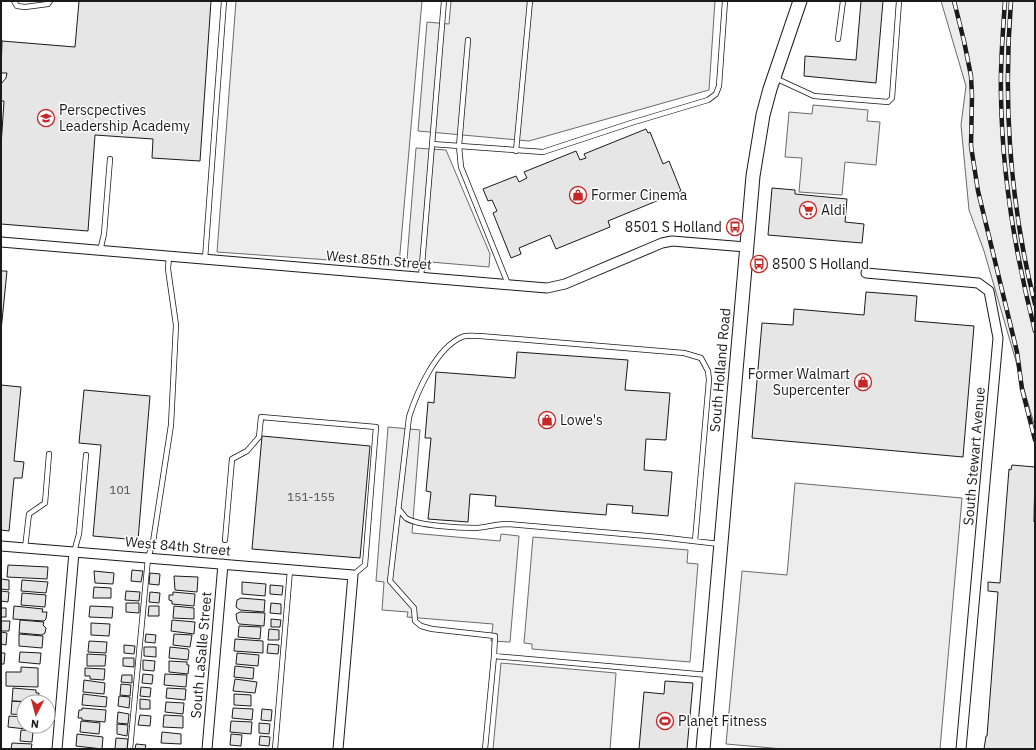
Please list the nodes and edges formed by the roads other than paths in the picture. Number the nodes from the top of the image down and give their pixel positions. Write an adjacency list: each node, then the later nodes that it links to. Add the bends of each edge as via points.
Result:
1 (14, 1): 2 (lane, via 18,6 25,7 48,4)
2 (50, 1)
3 (224, 1): 21 (lane)
4 (444, 1): 13 (lane)
5 (530, 1): 15 (lane)
6 (725, 1): 15 (lane, via 719,86 716,94 708,100 543,152)
7 (800, 1): 12 (main road, South Holland Road)
8 (843, 1): 10 (lane)
9 (899, 1): 12 (lane, via 892,98 888,102 814,96)
10 (838, 39)
11 (468, 40): 14 (lane)
12 (774, 77): 18 (main road, South Holland Road, via 757,143)
13 (432, 144): 14 (lane); 23 (lane)
14 (459, 146): 15 (lane); 24 (lane, via 461,167)
15 (516, 151)
16 (110, 159): 19 (lane, via 104,234)
17 (1, 242): 19 (street, West 85th Street)
18 (746, 247): 24 (street, West 85th Street, via 672,241 555,287); 30 (main road, South Holland Road)
19 (100, 251): 20 (street, West 85th Street)
20 (169, 256): 21 (street, West 85th Street); 34 (lane, via 168,269 176,325 171,426 153,542)
21 (204, 259): 23 (street, West 85th Street)
22 (866, 273): 47 (street, South Stewart Avenue, via 978,283 989,291 998,338)
23 (421, 277): 24 (street, West 85th Street)
24 (508, 285)
25 (49, 454): 32 (lane, via 45,503 29,514)
26 (86, 455): 33 (lane, via 79,534)
27 (398, 508): 29 (lane, via 407,518 451,527 478,528 507,524); 29 (lane, via 409,417 416,394 452,342 464,337 480,336 684,353 701,358 708,371 709,380); 38 (lane, via 390,581 414,608 415,622 432,629 495,636)
28 (225, 540): 37 (lane, via 232,459 247,451 259,437 261,417 376,427 365,565)
29 (695, 541): 30 (lane)
30 (721, 544): 39 (main road, South Holland Road)
31 (1, 546): 32 (street, West 84th Street)
32 (25, 548): 33 (street, West 84th Street)
33 (74, 552): 34 (street, West 84th Street); 40 (street)
34 (148, 558): 35 (street, West 84th Street); 41 (lane)
35 (223, 564): 36 (street, West 84th Street); 42 (street, South LaSalle Street)
36 (290, 570): 37 (street, West 84th Street); 43 (lane)
37 (353, 575): 44 (street)
38 (494, 656): 39 (lane); 45 (lane)
39 (709, 676): 46 (main road, South Holland Road)
40 (57, 749)
41 (130, 749)
42 (207, 749)
43 (275, 749)
44 (338, 749)
45 (485, 749)
46 (703, 749)
47 (961, 749)

